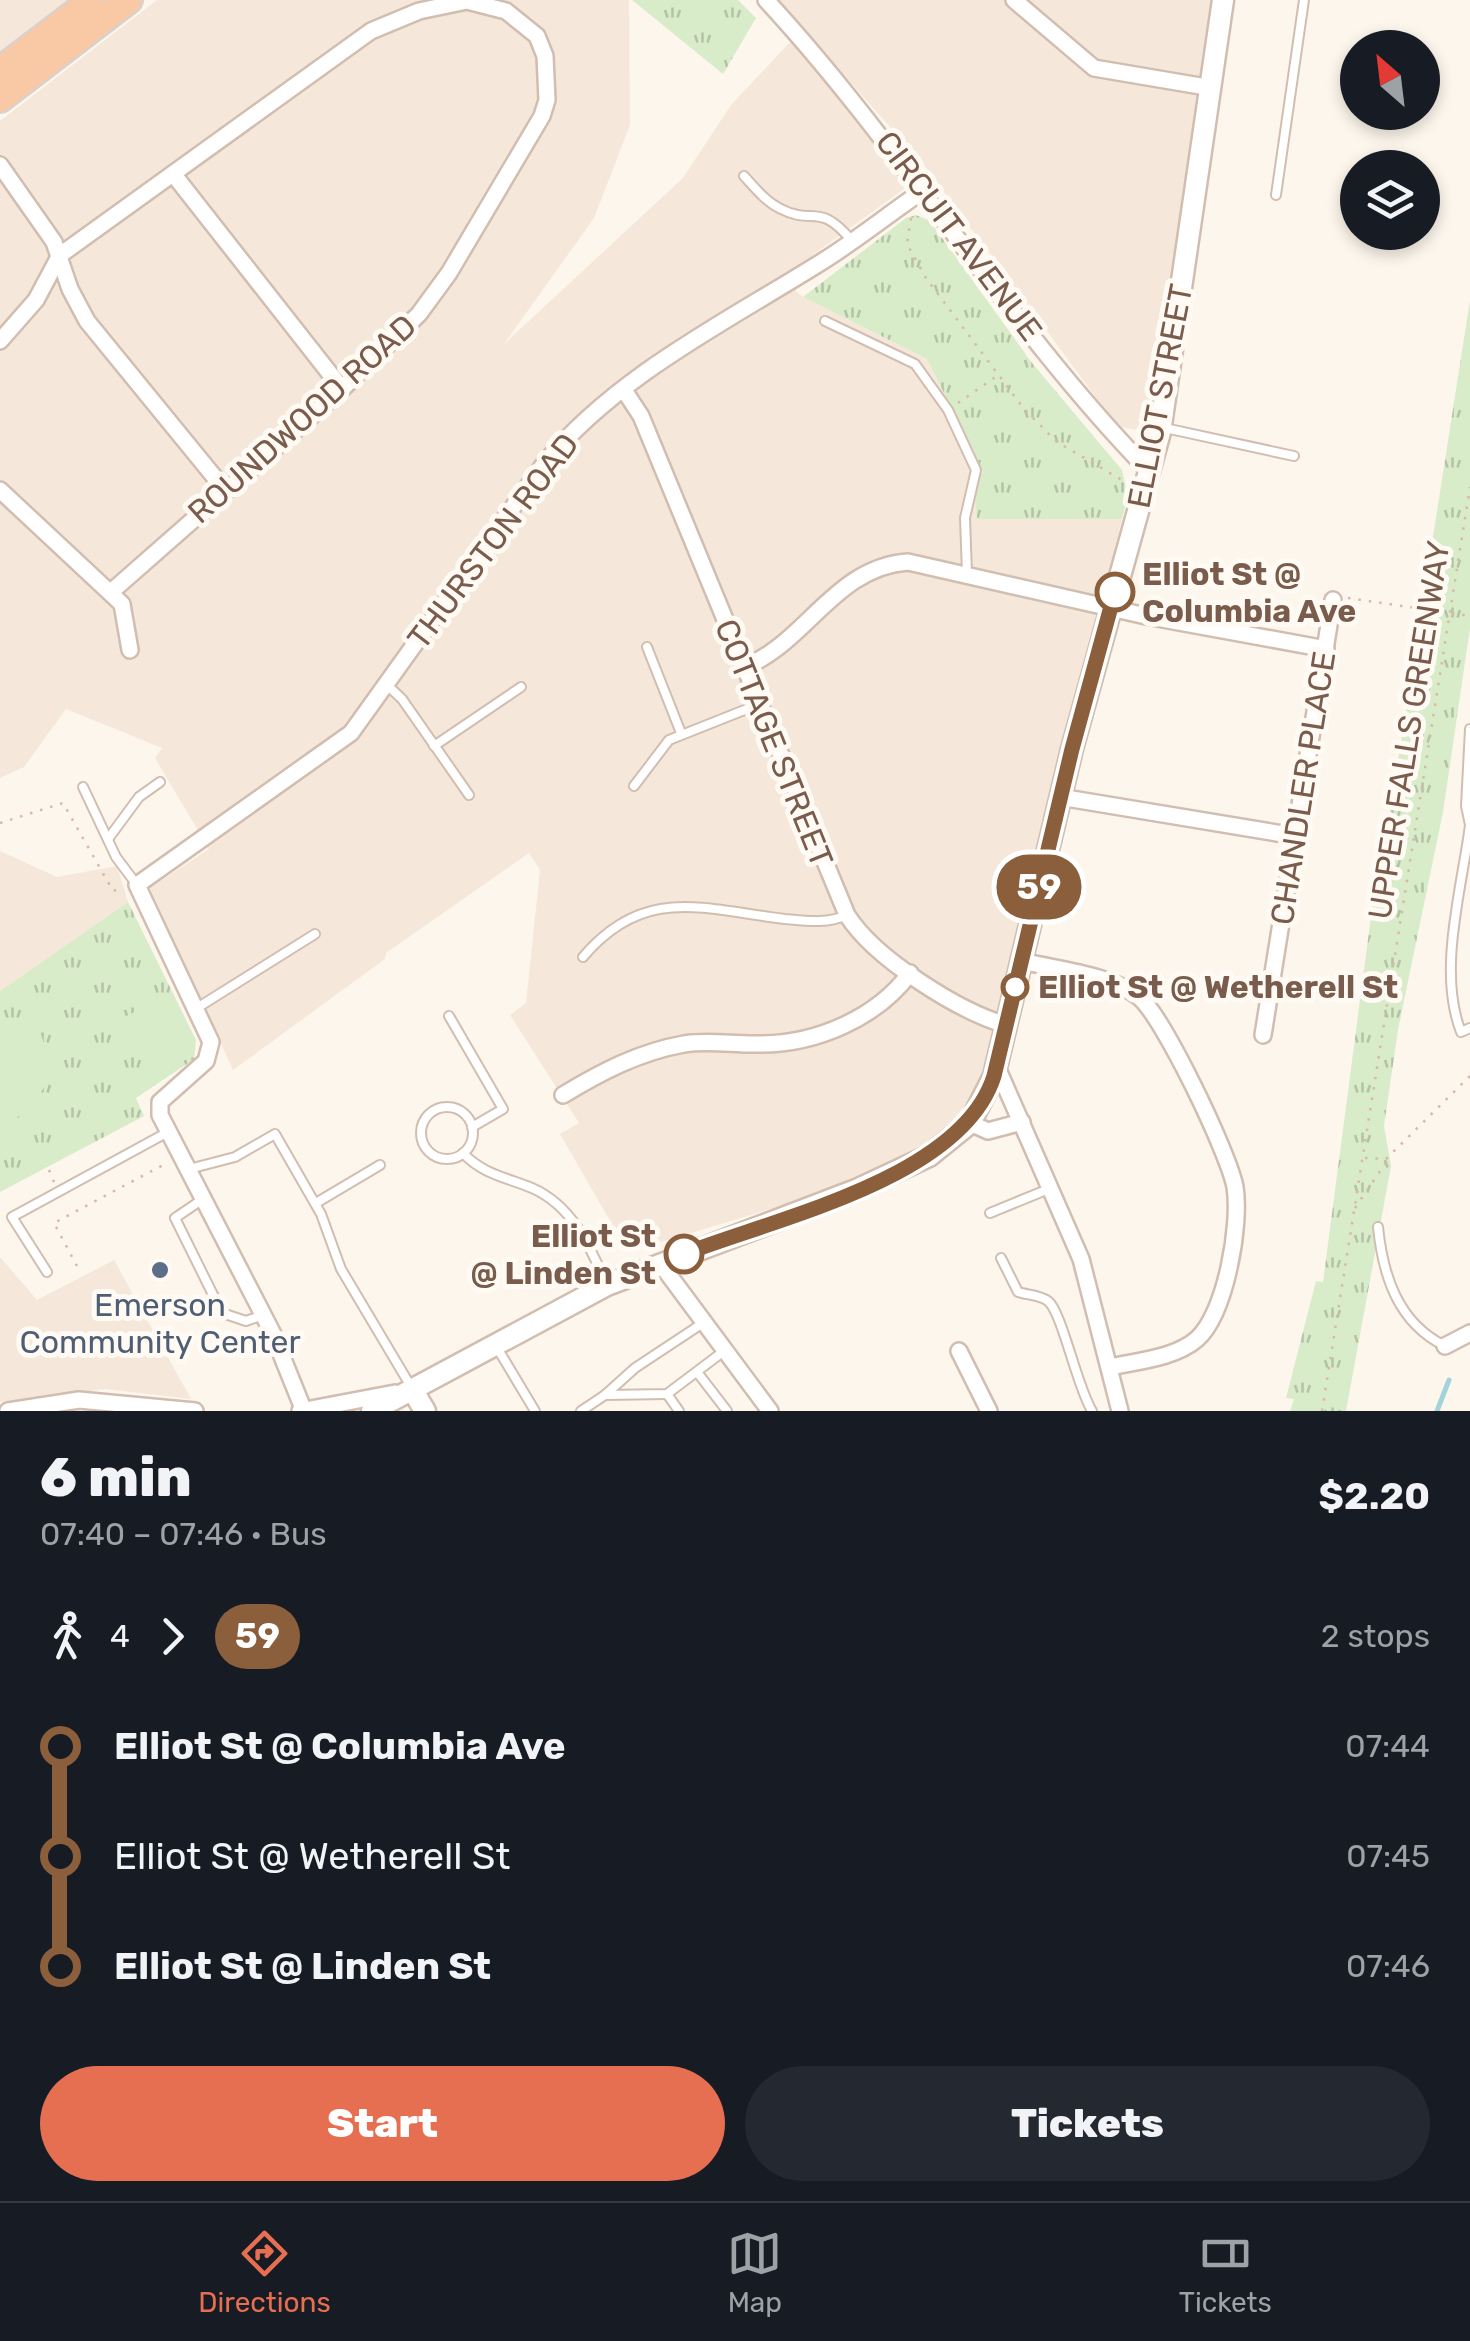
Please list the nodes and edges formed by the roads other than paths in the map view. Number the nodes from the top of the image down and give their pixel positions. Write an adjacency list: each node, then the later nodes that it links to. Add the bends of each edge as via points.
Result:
1 (92, 0): 7 (highway)
2 (130, 0): 9 (highway)
3 (766, 0): 13 (street, CIRCUIT AVENUE)
4 (1014, 0): 8 (street, via 1094,68)
5 (1223, 0): 8 (street, ELLIOT STREET)
6 (1304, 0): 14 (lane)
7 (0, 70)
8 (1212, 88): 21 (street, ELLIOT STREET)
9 (0, 100)
10 (0, 165): 16 (street)
11 (174, 175): 16 (street, ROUNDWOOD ROAD); 19 (street); 19 (street, ROUNDWOOD ROAD, via 332,55 419,12 467,1 486,4 523,21 537,36 547,77 542,116 435,294)
12 (744, 176): 15 (lane, via 784,211 820,214)
13 (924, 190): 15 (street, THURSTON ROAD); 23 (street, CIRCUIT AVENUE, via 1094,413)
14 (1276, 195)
15 (852, 241): 20 (street, THURSTON ROAD, via 728,316)
16 (60, 255): 18 (street, via 36,300); 24 (street, via 87,321)
17 (825, 321): 26 (lane, via 915,364 948,410 976,470 965,518)
18 (0, 341)
19 (342, 389): 24 (street, ROUNDWOOD ROAD)
20 (624, 390): 33 (street, COTTAGE STREET); 34 (street, THURSTON ROAD, via 544,464)
21 (1160, 427): 22 (lane); 23 (street, ELLIOT STREET)
22 (1294, 456)
23 (1150, 472): 29 (street, ELLIOT STREET)
24 (225, 490): 27 (street, ROUNDWOOD ROAD)
25 (1, 494): 27 (street)
26 (967, 573): 29 (street); 33 (street, via 908,562 872,570 840,589 768,655)
27 (111, 592): 32 (street, via 128,617)
28 (1333, 600): 31 (street, CHANDLER PLACE)
29 (1110, 608): 31 (street); 44 (street, ELLIOT STREET)
30 (648, 647): 38 (lane)
31 (1326, 649): 46 (street, CHANDLER PLACE)
32 (130, 650)
33 (742, 668): 36 (street, COTTAGE STREET)
34 (386, 684): 39 (lane); 48 (street, THURSTON ROAD, via 343,740)
35 (521, 686): 39 (lane)
36 (757, 705): 38 (lane); 49 (street, COTTAGE STREET)
37 (1470, 728): 45 (lane)
38 (681, 733): 41 (lane, via 660,748)
39 (434, 746): 43 (lane)
40 (160, 782): 47 (lane, via 139,797)
41 (634, 786)
42 (83, 787): 47 (lane)
43 (468, 795)
44 (1060, 797): 46 (street); 54 (street, ELLIOT STREET)
45 (1470, 825): 51 (lane)
46 (1295, 836): 60 (street, CHANDLER PLACE)
47 (108, 839): 48 (lane)
48 (137, 885): 56 (street)
49 (847, 915): 53 (lane, via 812,921 664,908 616,923); 55 (street, COTTAGE STREET, via 873,946)
50 (1470, 922): 51 (lane)
51 (1457, 925): 59 (lane, via 1454,1010 1461,1032)
52 (314, 934): 56 (lane)
53 (583, 958)
54 (1022, 962): 58 (street, ELLIOT STREET); 87 (street, via 1120,986 1145,1002 1232,1177 1234,1219 1212,1320 1186,1347)
55 (910, 973): 58 (street, COTTAGE STREET); 62 (street, via 881,1002 826,1032 786,1042 700,1042 653,1051)
56 (197, 1008): 66 (street, via 211,1050 160,1102)
57 (449, 1016): 65 (lane, via 504,1109)
58 (1006, 1025): 61 (street, ELLIOT STREET)
59 (1470, 1028)
60 (1262, 1035)
61 (996, 1065): 63 (street); 64 (street, ELLIOT STREET)
62 (563, 1095)
63 (1022, 1122): 64 (street, via 988,1131); 70 (street)
64 (970, 1124): 76 (street, ELLIOT STREET, via 889,1176)
65 (472, 1128): 67 (lane); 67 (lane, via 449,1107 422,1126 430,1153 446,1159)
66 (168, 1132): 69 (street); 77 (lane, via 12,1217)
67 (463, 1153): 78 (lane, via 562,1208)
68 (380, 1165): 72 (lane)
69 (187, 1170): 71 (street); 72 (lane, via 235,1157 275,1134)
70 (1051, 1188): 73 (lane); 87 (street, via 1081,1259)
71 (202, 1199): 79 (street); 79 (lane, via 175,1218 222,1313 234,1320)
72 (316, 1203): 89 (lane, via 335,1256)
73 (990, 1213)
74 (1378, 1227): 84 (lane, via 1383,1266 1401,1308 1415,1328)
75 (1000, 1258): 103 (lane, via 1018,1292 1045,1298 1054,1308)
76 (660, 1263): 78 (street, ELLIOT STREET); 80 (street)
77 (47, 1272)
78 (608, 1284): 82 (street, ELLIOT STREET)
79 (263, 1315): 94 (street)
80 (703, 1323): 85 (street); 91 (lane)
81 (1470, 1333): 83 (lane); 84 (street)
82 (494, 1343): 89 (street, ELLIOT STREET); 97 (lane)
83 (1470, 1343)
84 (1445, 1346)
85 (724, 1351): 88 (lane); 101 (street)
86 (959, 1351): 102 (street)
87 (1110, 1367): 104 (street)
88 (696, 1372): 90 (lane); 100 (lane)
89 (412, 1390): 94 (street); 95 (street, ELLIOT STREET); 96 (street)
90 (667, 1394): 91 (lane); 99 (lane)
91 (606, 1395): 98 (lane)
92 (8, 1411): 93 (street, via 79,1400)
93 (194, 1411)
94 (302, 1411)
95 (372, 1411)
96 (425, 1411)
97 (535, 1411)
98 (581, 1411)
99 (679, 1411)
100 (727, 1411)
101 (770, 1411)
102 (989, 1411)
103 (1092, 1411)
104 (1120, 1411)

